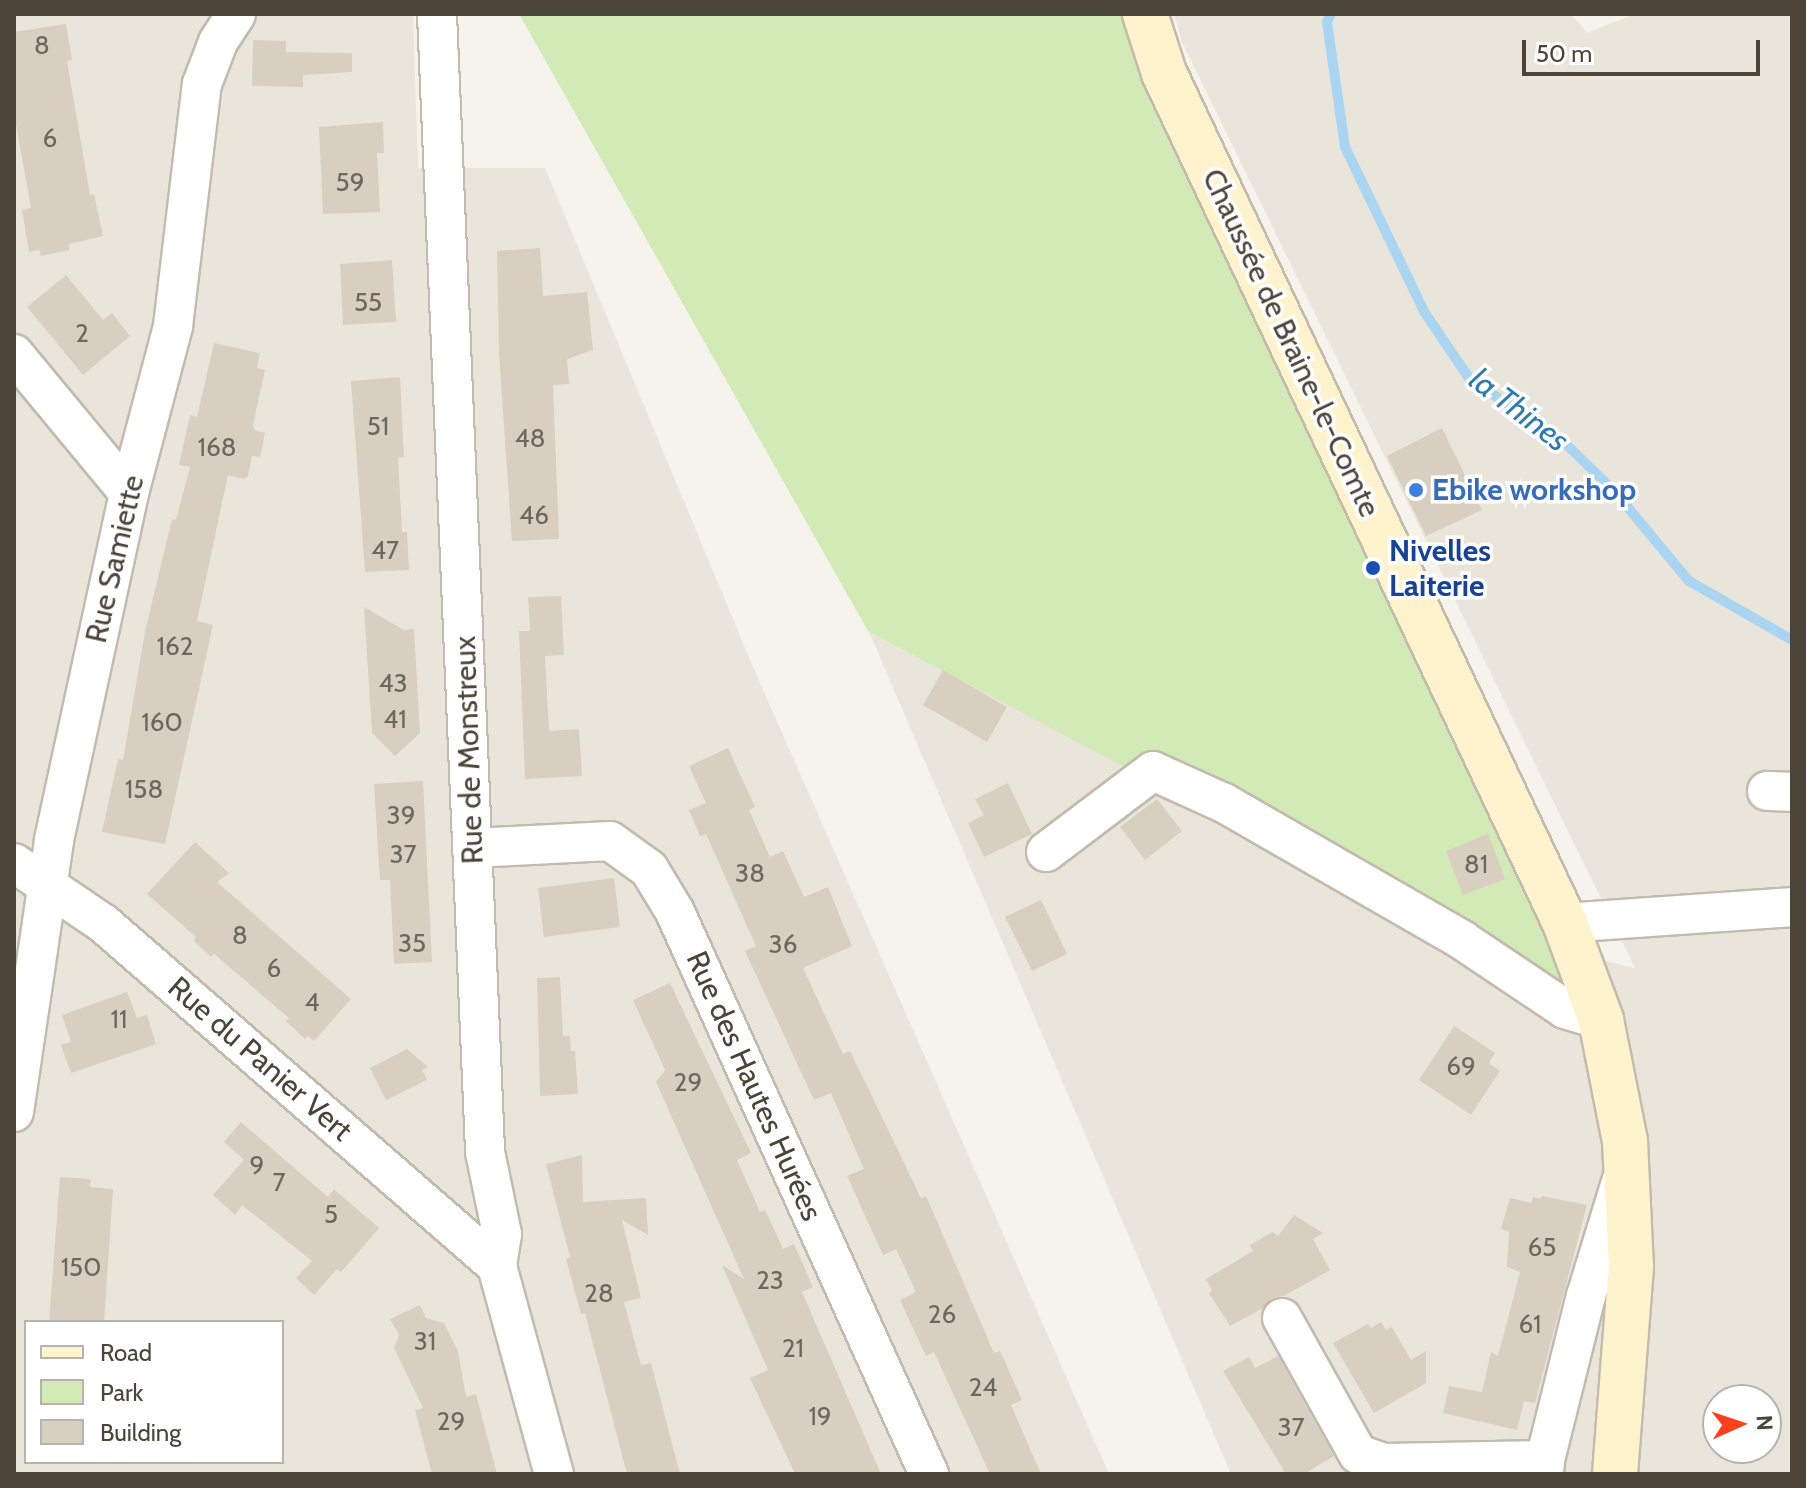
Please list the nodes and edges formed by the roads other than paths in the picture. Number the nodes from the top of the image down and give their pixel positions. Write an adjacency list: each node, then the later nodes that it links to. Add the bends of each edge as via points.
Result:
1 (236, 14): 5 (street, Rue Samiette, via 202,84 173,326)
2 (1145, 14): 11 (street, Chaussée de Braine-le-Comte, via 1164,73)
3 (430, 15): 6 (street, Rue de Monstreux)
4 (14, 354): 5 (street)
5 (129, 493): 9 (street, Rue Samiette)
6 (473, 848): 15 (street, Rue de Monstreux, via 485,1152 502,1234); 19 (street, Rue des Hautes Hurées, via 610,841 649,869 675,912)
7 (1046, 852): 12 (street, via 1153,771 1224,803 1448,932 1565,1009)
8 (14, 863): 9 (street, Rue du Panier Vert)
9 (46, 883): 13 (street, Rue Samiette); 15 (street, Rue du Panier Vert, via 104,924)
10 (1792, 907): 11 (street)
11 (1565, 923): 12 (street, Chaussée de Braine-le-Comte)
12 (1601, 1020): 14 (street, Chaussée de Braine-le-Comte)
13 (14, 1112)
14 (1627, 1164): 17 (street, Chaussée de Braine-le-Comte, via 1586,1296); 20 (street, Chaussée de Braine-le-Comte, via 1631,1266)
15 (497, 1266): 18 (street, Rue de Monstreux)
16 (1282, 1318): 17 (street, Chaussée de Braine-le-Comte, via 1358,1454 1384,1463)
17 (1544, 1467)
18 (554, 1474)
19 (929, 1474)
20 (1615, 1474)

